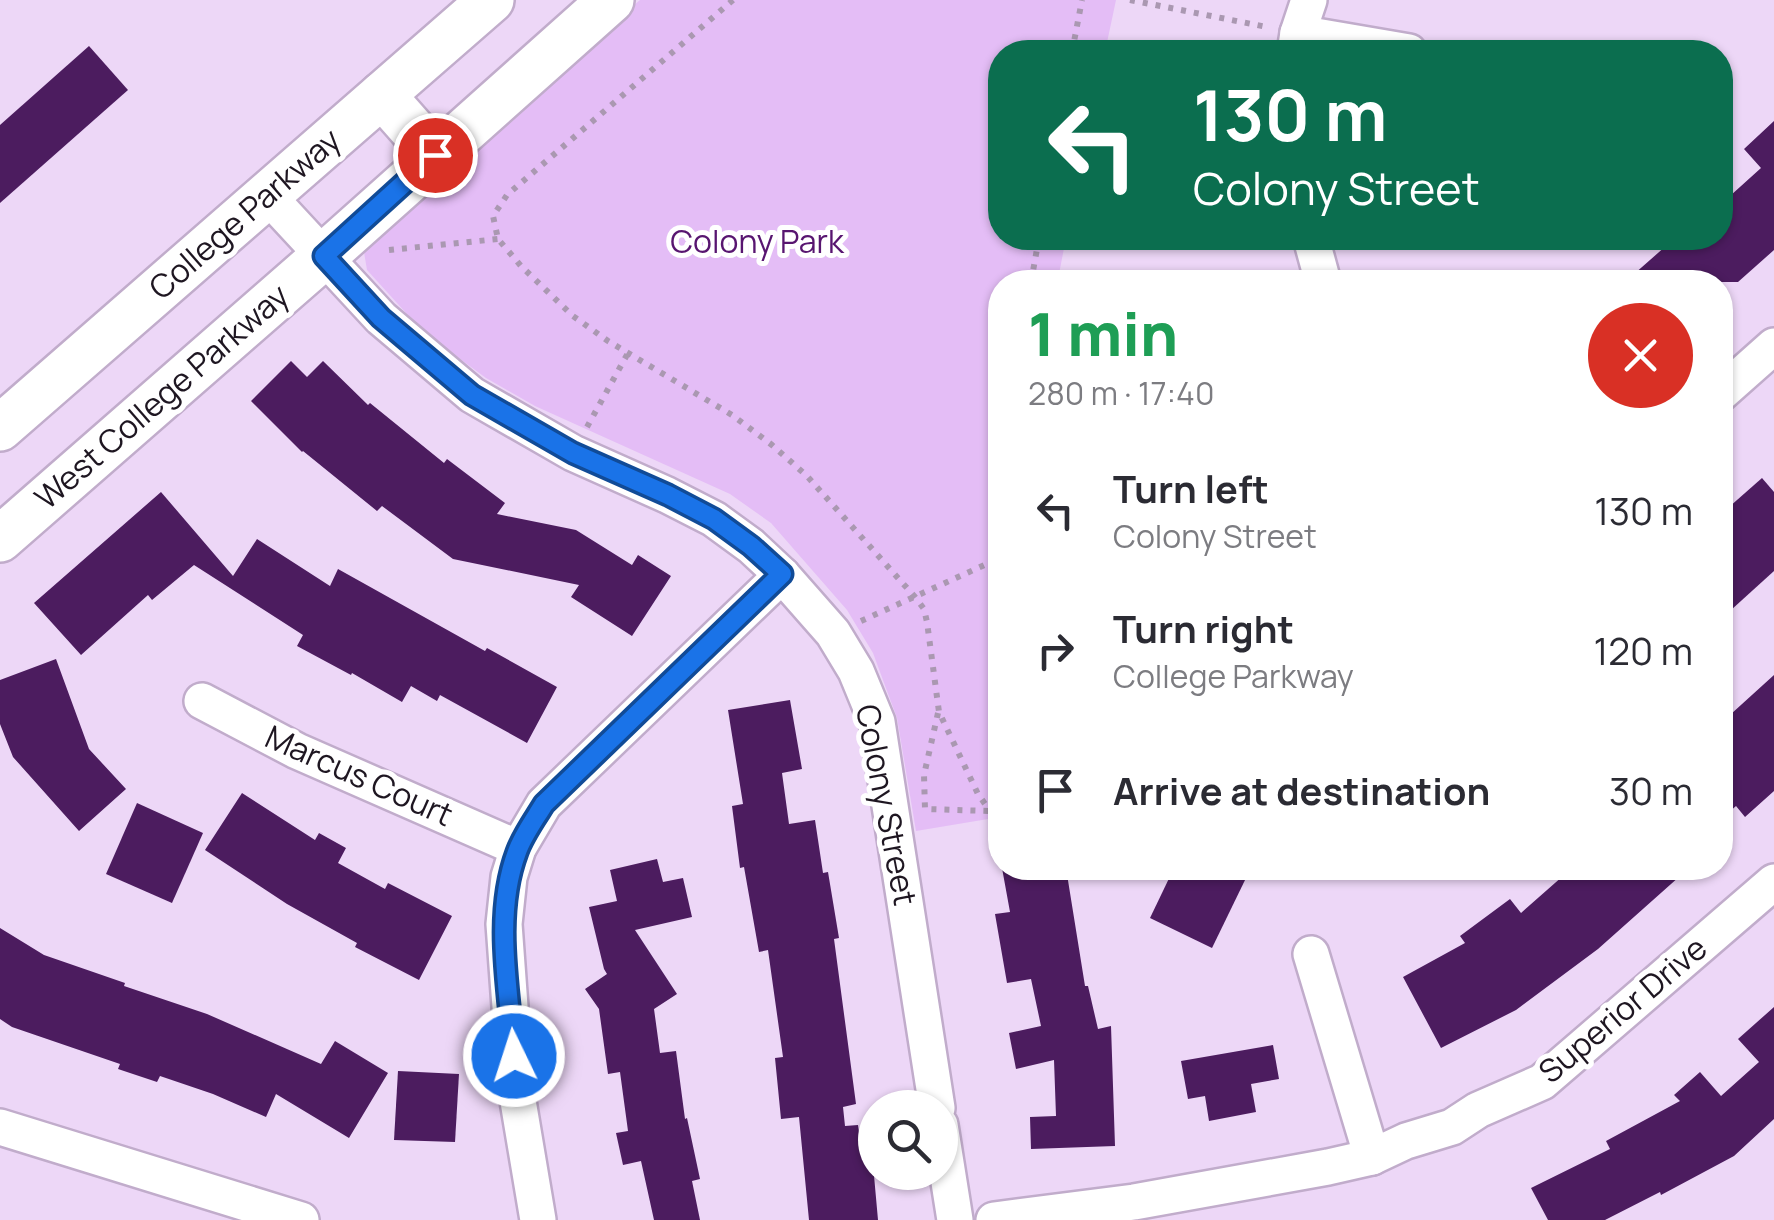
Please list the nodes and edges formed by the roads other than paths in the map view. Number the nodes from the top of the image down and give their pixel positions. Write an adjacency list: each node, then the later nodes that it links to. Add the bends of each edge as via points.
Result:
1 (491, 0): 5 (main road, College Parkway)
2 (611, 0): 6 (main road)
3 (1301, 28): 4 (street)
4 (1354, 40)
5 (382, 96): 6 (main road); 7 (main road, College Parkway)
6 (435, 155): 8 (main road)
7 (267, 195): 8 (street, Colony Street); 11 (main road, College Parkway)
8 (324, 256): 12 (main road, West College Parkway); 13 (street, Colony Street, via 381,318 472,395 492,394 573,453 714,519)
9 (1774, 346): 10 (street)
10 (1733, 382)
11 (0, 428)
12 (0, 539)
13 (782, 574): 15 (street, via 544,804); 18 (street, Colony Street, via 868,669)
14 (202, 700): 15 (street, Marcus Court, via 297,751)
15 (518, 848): 23 (street, via 504,924 516,1089)
16 (1774, 882): 20 (street, Superior Drive, via 1542,1082)
17 (1311, 954): 20 (street)
18 (934, 1090)
19 (0, 1127): 22 (street)
20 (1372, 1157): 25 (street, Superior Drive, via 1134,1202)
21 (950, 1190): 24 (street)
22 (301, 1220)
23 (538, 1220)
24 (955, 1220)
25 (994, 1220)

